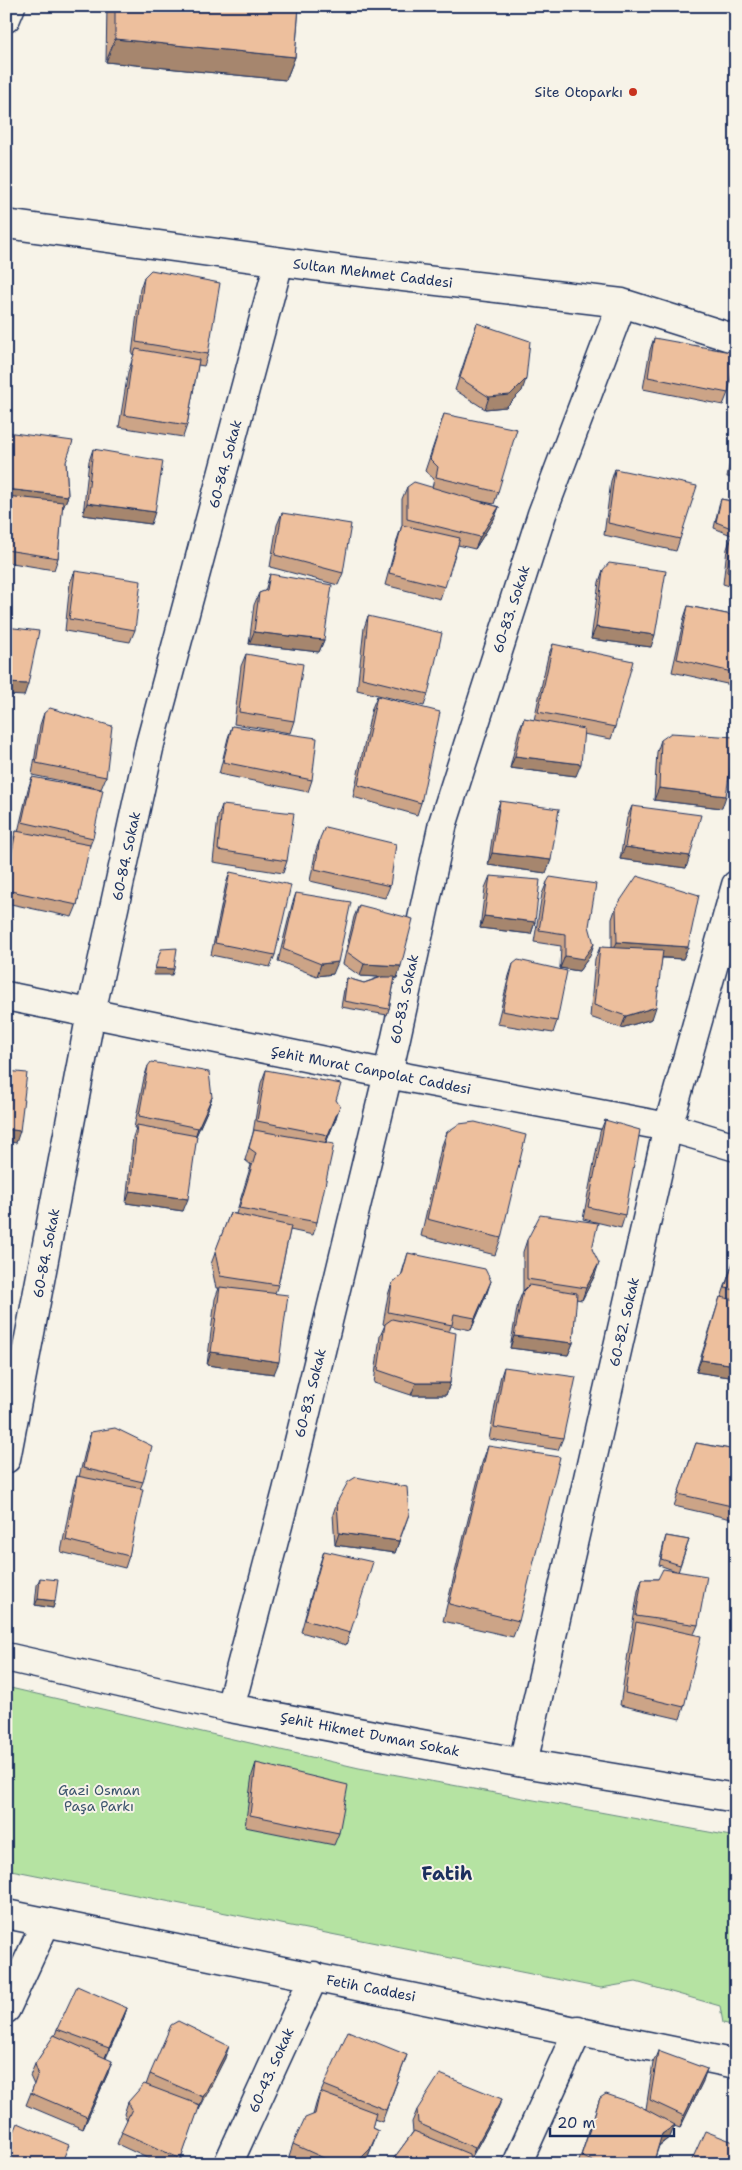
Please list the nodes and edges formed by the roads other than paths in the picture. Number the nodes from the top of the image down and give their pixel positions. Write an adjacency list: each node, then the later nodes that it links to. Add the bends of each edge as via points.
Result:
1 (11, 6): 2 (street)
2 (6, 18)
3 (6, 224): 4 (street, Sultan Mehmet Caddesi)
4 (279, 262): 5 (street, Sultan Mehmet Caddesi); 9 (street, 60-84. Sokak, via 150,744)
5 (622, 303): 6 (street, Sultan Mehmet Caddesi); 10 (street, 60-83. Sokak, via 542,514 443,823)
6 (736, 339)
7 (736, 884): 11 (street, 60-82. Sokak)
8 (6, 996): 9 (street, Şehit Murat Canpolat Caddesi)
9 (91, 1013): 10 (street, Şehit Murat Canpolat Caddesi); 13 (street, 60-84. Sokak)
10 (388, 1074): 11 (street, Şehit Murat Canpolat Caddesi); 15 (street, 60-83. Sokak, via 287,1491)
11 (668, 1127): 12 (street, Şehit Murat Canpolat Caddesi); 16 (street, 60-82. Sokak)
12 (736, 1147)
13 (6, 1459)
14 (6, 1657): 15 (street, Şehit Hikmet Duman Sokak)
15 (230, 1708): 16 (street, Şehit Hikmet Duman Sokak)
16 (523, 1763): 17 (street, Şehit Hikmet Duman Sokak)
17 (736, 1798)
18 (6, 1914): 19 (street, Fetih Caddesi)
19 (46, 1922): 20 (street, Fetih Caddesi); 21 (street)
20 (314, 1976): 22 (street, Fetih Caddesi); 24 (street, 60-43. Sokak)
21 (6, 2009)
22 (578, 2030): 23 (street, Fetih Caddesi); 25 (street)
23 (736, 2064)
24 (228, 2164)
25 (516, 2164)

